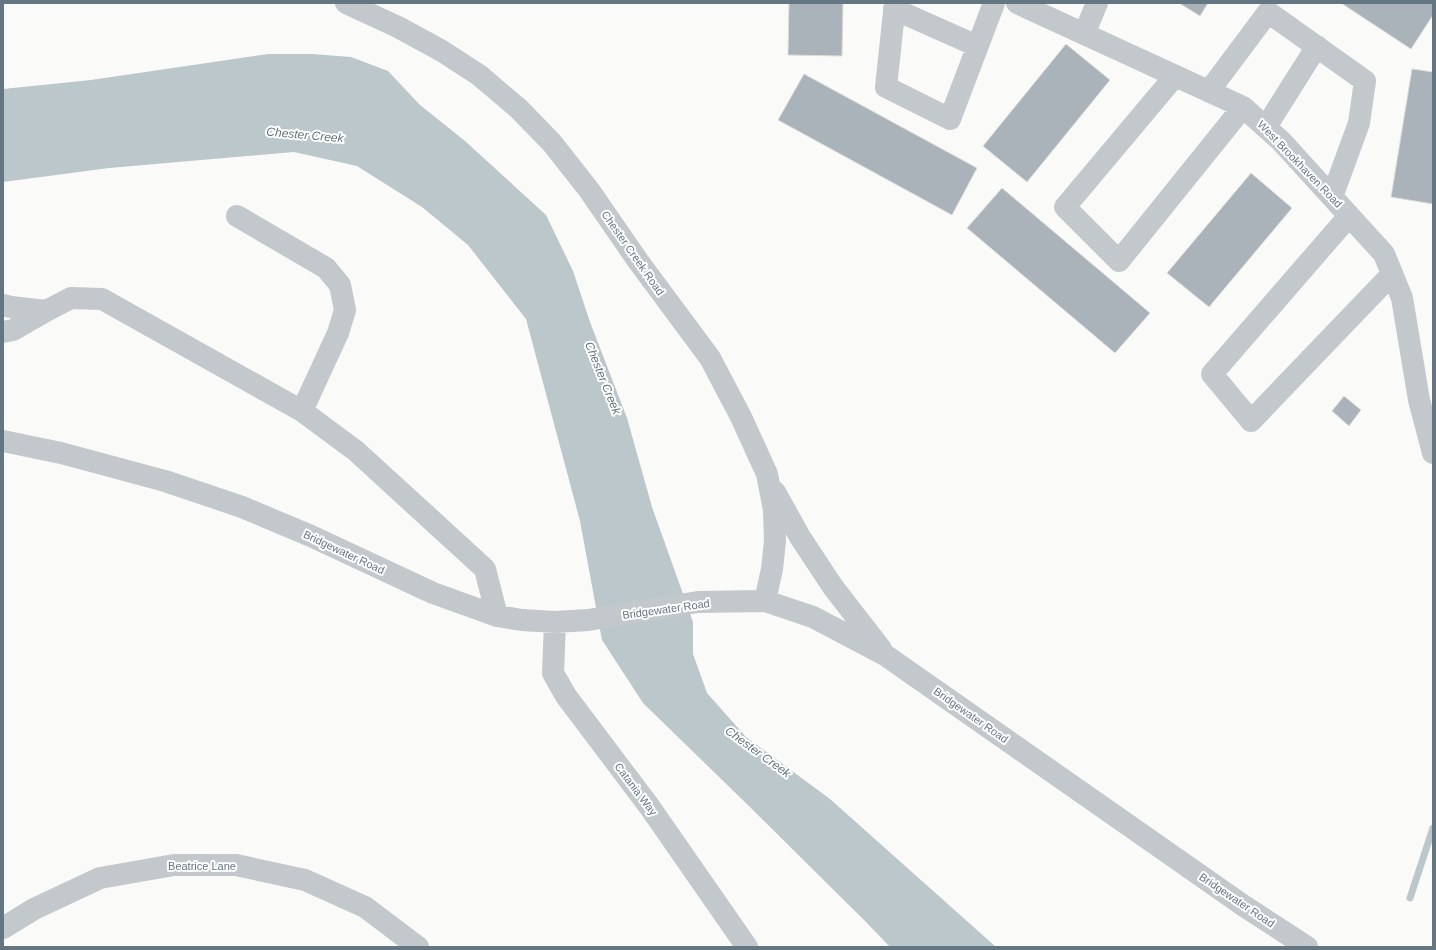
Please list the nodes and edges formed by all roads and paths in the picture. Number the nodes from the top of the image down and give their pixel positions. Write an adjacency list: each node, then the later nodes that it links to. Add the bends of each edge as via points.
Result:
1 (346, 3): 23 (street, Chester Creek Road, via 404,30 479,75 519,109 552,143 710,358 741,416)
2 (994, 3): 7 (street)
3 (1097, 3): 6 (street)
4 (1020, 4): 6 (street, West Brookhaven Road)
5 (895, 6): 7 (street); 7 (street, via 886,87 950,119)
6 (1084, 34): 9 (street, West Brookhaven Road)
7 (977, 46)
8 (1316, 46): 10 (street, via 1268,12); 12 (street); 13 (street, via 1365,81 1359,123)
9 (1175, 76): 10 (street, West Brookhaven Road); 11 (street, via 1065,207 1119,261)
10 (1209, 91): 11 (street, West Brookhaven Road)
11 (1243, 107): 12 (street, West Brookhaven Road)
12 (1266, 127): 13 (street, West Brookhaven Road)
13 (1332, 197): 15 (street, West Brookhaven Road)
14 (237, 216): 20 (street, via 326,268 340,286 344,316)
15 (1349, 216): 16 (street, West Brookhaven Road, via 1384,254); 16 (street, via 1212,374 1251,421)
16 (1392, 274): 22 (street, West Brookhaven Road, via 1402,298 1419,400)
17 (3, 305): 18 (street)
18 (46, 311): 19 (street, via 13,330); 20 (street, via 71,298 102,299)
19 (3, 332)
20 (302, 411): 25 (street, via 356,451 485,569)
21 (3, 441): 25 (street, Bridgewater Road, via 61,453 165,481 242,507 433,593)
22 (1433, 453)
23 (767, 474): 24 (street, Chester Creek Road, via 774,510 775,541); 27 (street, via 800,537 833,587)
24 (765, 602): 26 (street, Bridgewater Road, via 698,602 588,620); 27 (street, Bridgewater Road, via 813,617)
25 (497, 616): 26 (street, Bridgewater Road)
26 (555, 622): 30 (street, Catania Way, via 553,673 566,696 649,806)
27 (885, 654): 31 (street, Bridgewater Road, via 1244,906)
28 (3, 928): 29 (street, Beatrice Lane, via 34,909 100,878 174,865 236,865 312,883 365,907)
29 (418, 947)
30 (747, 947)
31 (1307, 947)

